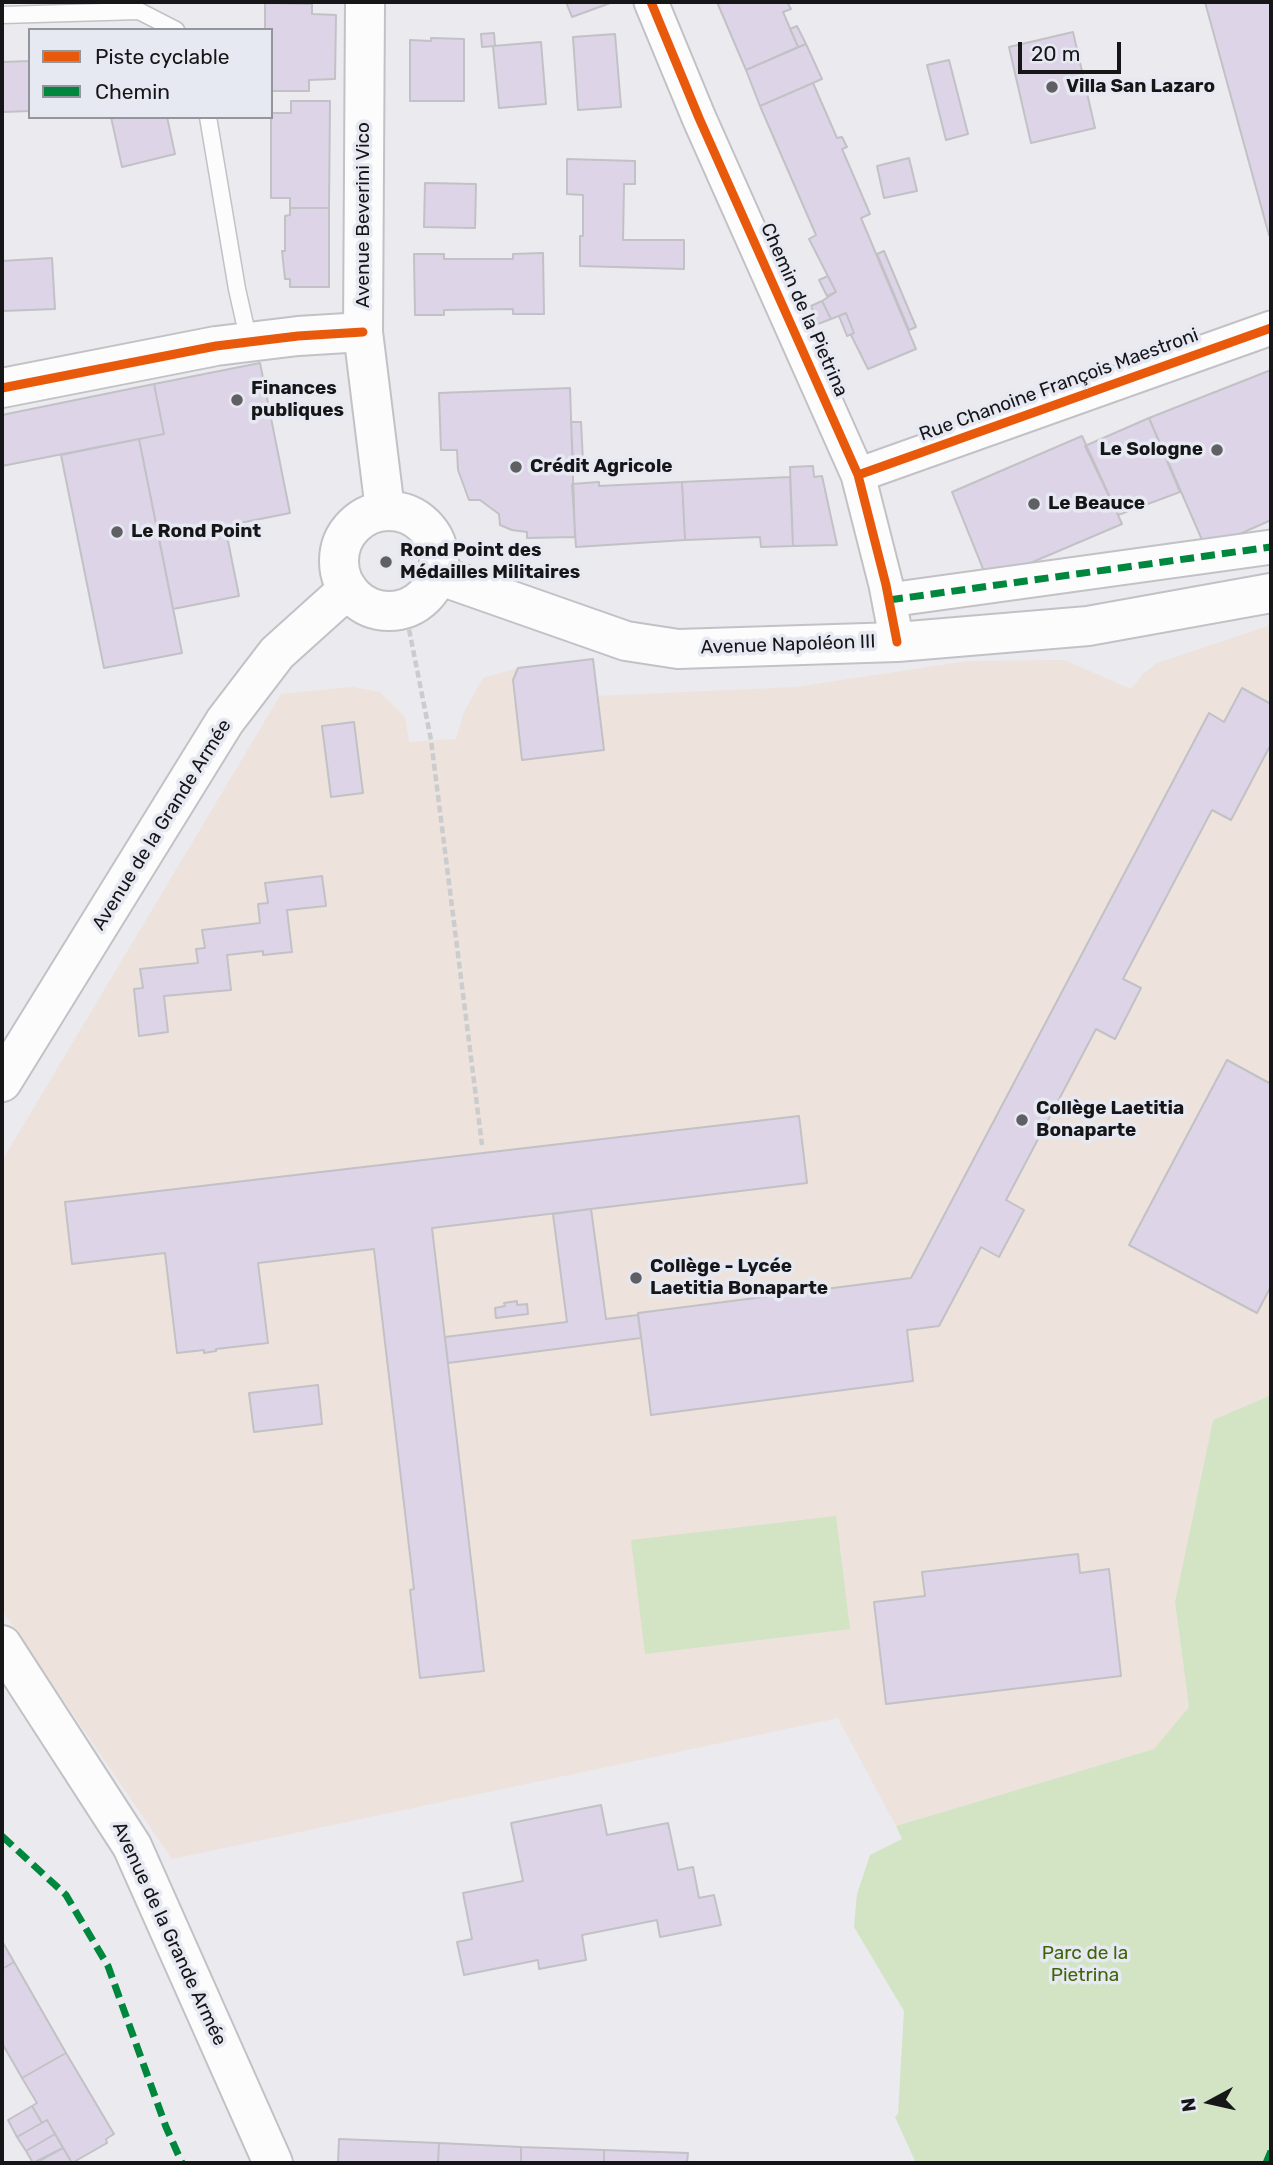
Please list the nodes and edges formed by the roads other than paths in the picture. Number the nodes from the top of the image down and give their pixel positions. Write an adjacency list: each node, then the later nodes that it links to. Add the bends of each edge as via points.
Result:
1 (365, 2): 7 (main road, Avenue Beverini Vico)
2 (651, 2): 10 (street, Chemin de la Pietrina)
3 (2, 15): 4 (lane, via 139,11)
4 (172, 28)
5 (208, 119): 8 (lane)
6 (1271, 328): 10 (street, Rue Chanoine François Maestroni)
7 (363, 332): 8 (main road); 11 (main road, Avenue Beverini Vico)
8 (249, 342): 9 (main road)
9 (2, 388)
10 (858, 475): 17 (street, Chemin de la Pietrina)
11 (385, 510): 13 (main road, via 412,516 433,534); 14 (main road, via 368,515 344,539 340,573)
12 (1271, 547): 16 (street)
13 (438, 575): 14 (main road, via 420,602 389,612 373,609); 18 (main road, Avenue Napoléon III, via 626,641 678,649)
14 (348, 589): 19 (main road, Avenue de la Grande Armée, via 277,653 225,721)
15 (1271, 593): 18 (main road, Avenue Napoléon III, via 1088,626)
16 (922, 595): 17 (street); 18 (street)
17 (889, 600): 18 (street, Chemin de la Pietrina)
18 (913, 640)
19 (2, 1082)
20 (2, 1645): 21 (main road, Avenue de la Grande Armée, via 132,1846)
21 (273, 2163)

